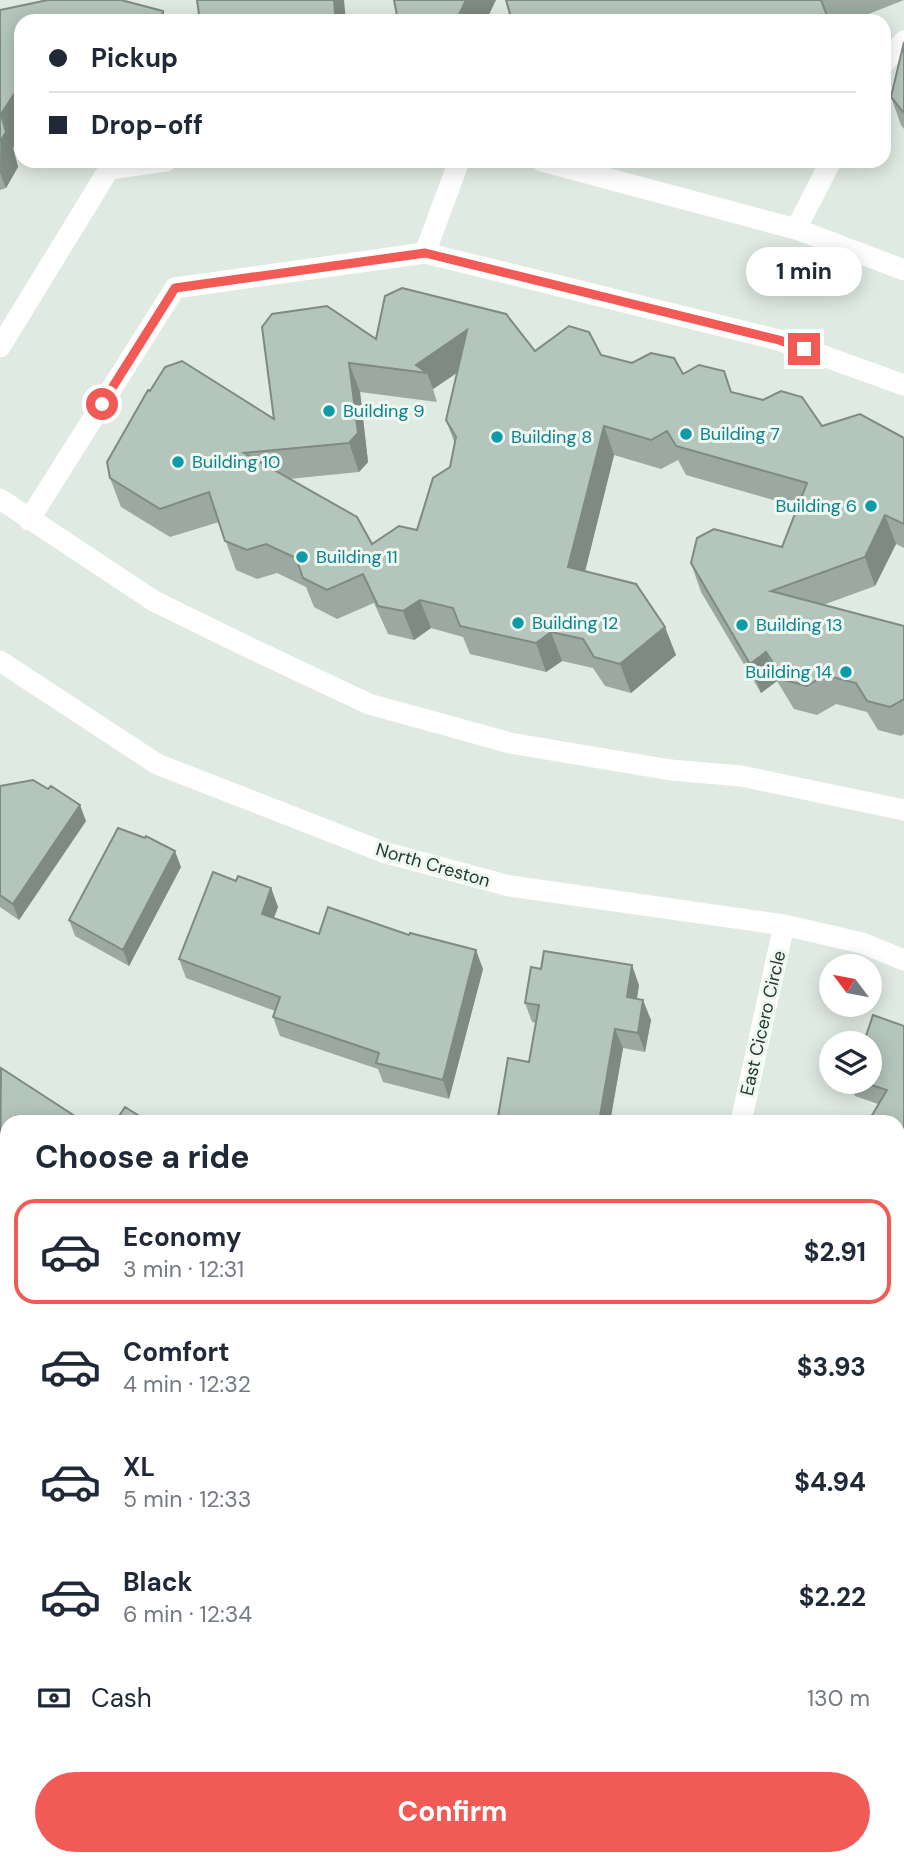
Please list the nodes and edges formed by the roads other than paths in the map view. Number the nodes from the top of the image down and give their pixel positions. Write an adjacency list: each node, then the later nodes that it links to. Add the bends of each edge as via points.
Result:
1 (904, 41): 2 (street)
2 (891, 55)
3 (116, 168): 10 (street, via 109,169)
4 (456, 168): 8 (street)
5 (568, 168): 7 (street)
6 (827, 168): 7 (street)
7 (796, 229): 9 (street)
8 (425, 253): 11 (street, via 779,340); 13 (street, via 175,288)
9 (904, 270)
10 (0, 347)
11 (904, 385)
12 (0, 499): 13 (street)
13 (29, 520): 15 (street, via 155,601 369,704 510,743 671,770 741,776)
14 (0, 661): 16 (street, North Creston, via 157,764 383,852 510,886)
15 (904, 810)
16 (784, 925): 17 (street, North Creston, via 862,943); 18 (street, East Cicero Circle)
17 (904, 960)
18 (743, 1115)

